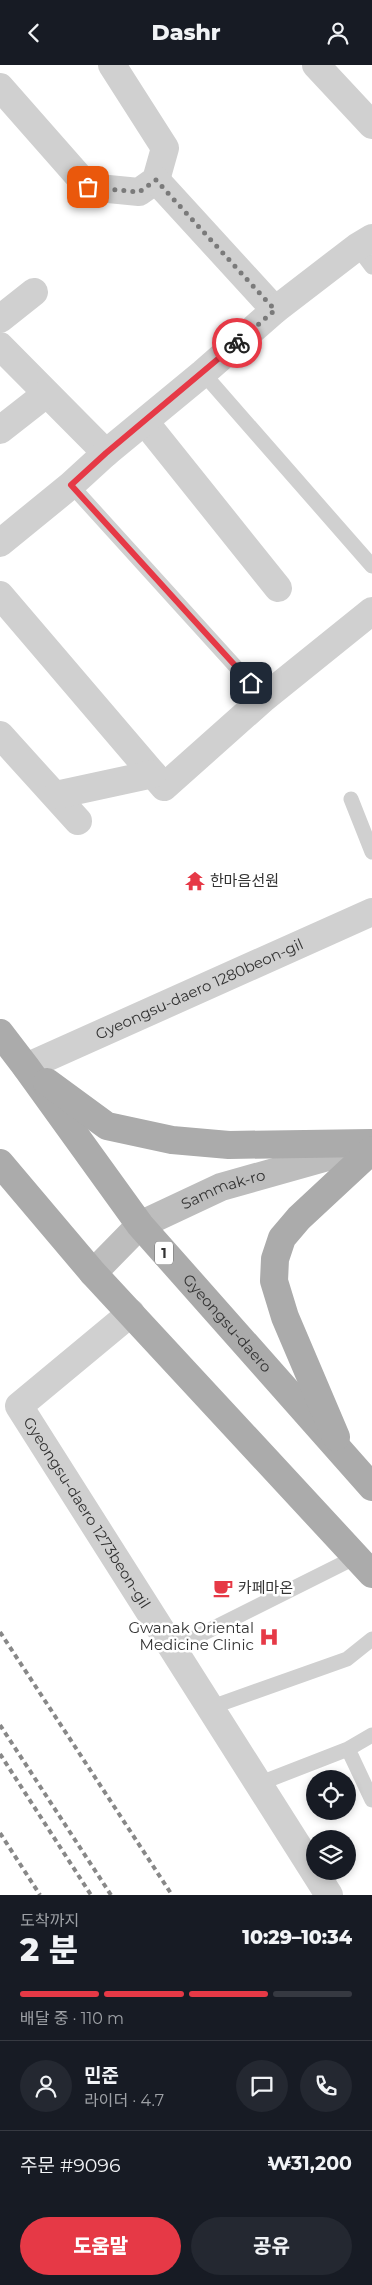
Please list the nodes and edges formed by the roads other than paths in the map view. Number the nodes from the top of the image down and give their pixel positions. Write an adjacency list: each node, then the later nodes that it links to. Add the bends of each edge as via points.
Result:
1 (112, 65): 5 (street, via 165,147)
2 (316, 65): 4 (street)
3 (0, 87): 5 (street, via 88,187 139,192)
4 (372, 125)
5 (156, 180): 8 (street)
6 (367, 251): 8 (street)
7 (34, 292): 9 (street)
8 (275, 310): 11 (street)
9 (0, 319)
10 (0, 346): 12 (street)
11 (203, 373): 13 (street); 18 (lane)
12 (46, 394): 14 (street); 15 (street)
13 (145, 422): 15 (street); 19 (street)
14 (0, 431)
15 (106, 453): 16 (street)
16 (71, 485): 17 (street); 22 (lane)
17 (0, 543)
18 (372, 566)
19 (278, 587)
20 (0, 595): 24 (street)
21 (372, 611): 22 (street)
22 (264, 698): 24 (street, via 164,787)
23 (0, 735): 25 (street)
24 (153, 774): 25 (street)
25 (56, 795): 27 (street)
26 (351, 799): 28 (lane)
27 (78, 821)
28 (372, 852)
29 (372, 912): 31 (street, Gyeongsu-daero 1280beon-gil)
30 (0, 1033): 31 (main road, Gyeongsu-daero / 1)
31 (26, 1067): 32 (main road, via 107,1126 172,1140 229,1145); 35 (main road, Gyeongsu-daero / 1)
32 (372, 1144): 35 (main road, Sammak-ro, via 221,1187)
33 (372, 1150): 38 (main road, via 299,1218 282,1238 275,1259 274,1281 285,1317)
34 (0, 1163): 36 (main road)
35 (140, 1225): 36 (main road, Sammak-ro); 38 (main road, Gyeongsu-daero / 1)
36 (94, 1273): 37 (main road)
37 (131, 1313): 40 (main road); 42 (street, Gyeongsu-daero 1273beon-gil, via 19,1406)
38 (345, 1459): 39 (main road, Gyeongsu-daero / 1)
39 (372, 1487)
40 (364, 1565): 42 (lane)
41 (372, 1639): 43 (lane, via 347,1659)
42 (174, 1648): 43 (street, Gyeongsu-daero 1273beon-gil)
43 (209, 1708): 46 (street, Gyeongsu-daero 1273beon-gil)
44 (372, 1735): 45 (lane)
45 (348, 1749): 46 (lane); 47 (lane)
46 (258, 1784): 48 (street, Gyeongsu-daero 1273beon-gil)
47 (372, 1800)
48 (329, 1895)

